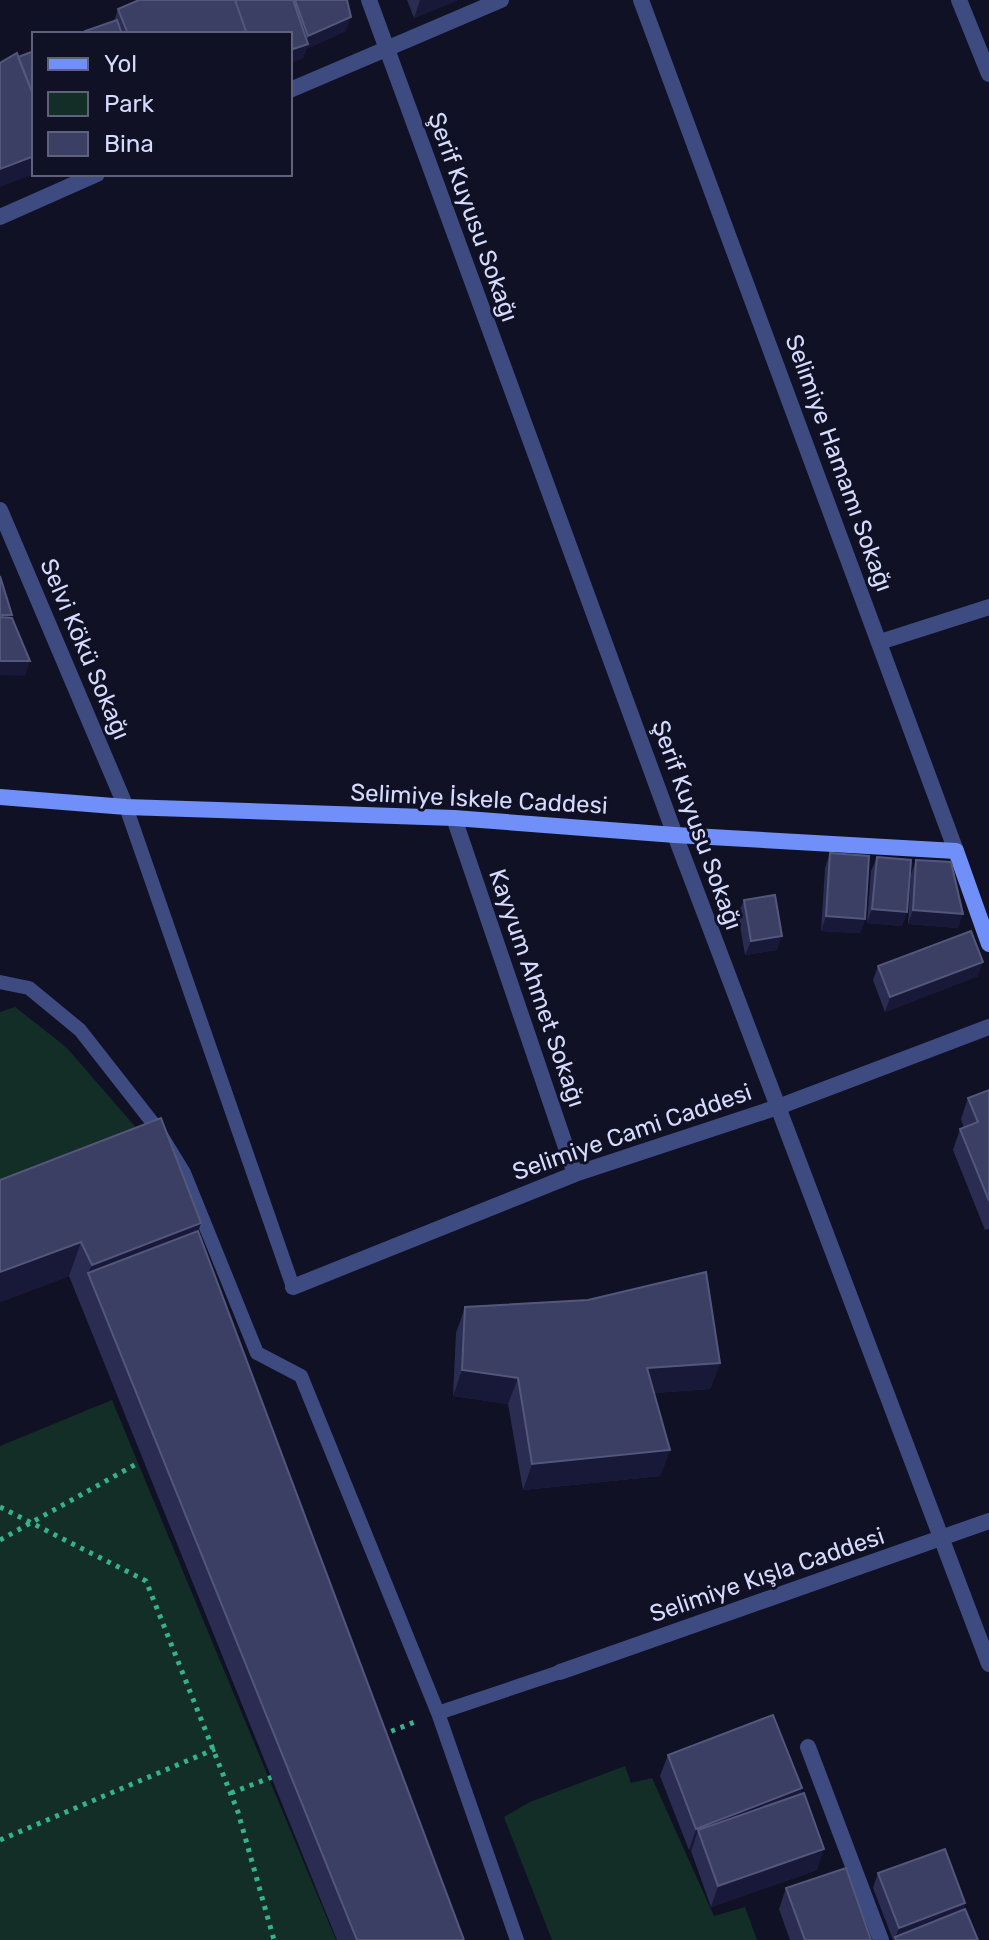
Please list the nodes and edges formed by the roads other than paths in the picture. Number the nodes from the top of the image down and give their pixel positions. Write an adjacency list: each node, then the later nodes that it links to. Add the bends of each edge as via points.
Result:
1 (369, 0): 5 (street, Şerif Kuyusu Sokağı)
2 (501, 0): 5 (street)
3 (641, 0): 12 (street, Selimiye Hamamı Sokağı)
4 (959, 0): 6 (street)
5 (385, 48): 7 (street); 16 (street, Şerif Kuyusu Sokağı)
6 (989, 74)
7 (292, 89)
8 (92, 176): 9 (street)
9 (0, 217)
10 (0, 510): 14 (street, Selvi Kökü Sokağı)
11 (989, 607): 12 (street)
12 (880, 642): 17 (street, Selimiye Hamamı Sokağı)
13 (0, 797): 14 (street, Selimiye İskele Caddesi)
14 (126, 807): 15 (street, Selimiye İskele Caddesi); 23 (lane)
15 (454, 818): 16 (street, Selimiye İskele Caddesi); 22 (street, Kayyum Ahmet Sokağı)
16 (675, 835): 17 (street, Selimiye İskele Caddesi); 21 (street, Şerif Kuyusu Sokağı)
17 (956, 851): 18 (street, Selimiye Hamamı Sokağı)
18 (989, 944)
19 (0, 982): 28 (lane, via 29,988 80,1030 156,1127 184,1173 257,1353 301,1376)
20 (989, 1027): 21 (street, Selimiye Cami Caddesi)
21 (778, 1107): 22 (street, Selimiye Cami Caddesi); 25 (street, Şerif Kuyusu Sokağı)
22 (575, 1174): 23 (street, Selimiye Cami Caddesi)
23 (293, 1287)
24 (989, 1521): 25 (street, Selimiye Kışla Caddesi)
25 (941, 1540): 26 (street, Şerif Kuyusu Sokağı); 27 (street, Selimiye Kışla Caddesi)
26 (989, 1664)
27 (560, 1672): 28 (lane)
28 (438, 1713): 30 (lane)
29 (808, 1747): 31 (street)
30 (517, 1940)
31 (881, 1940)

